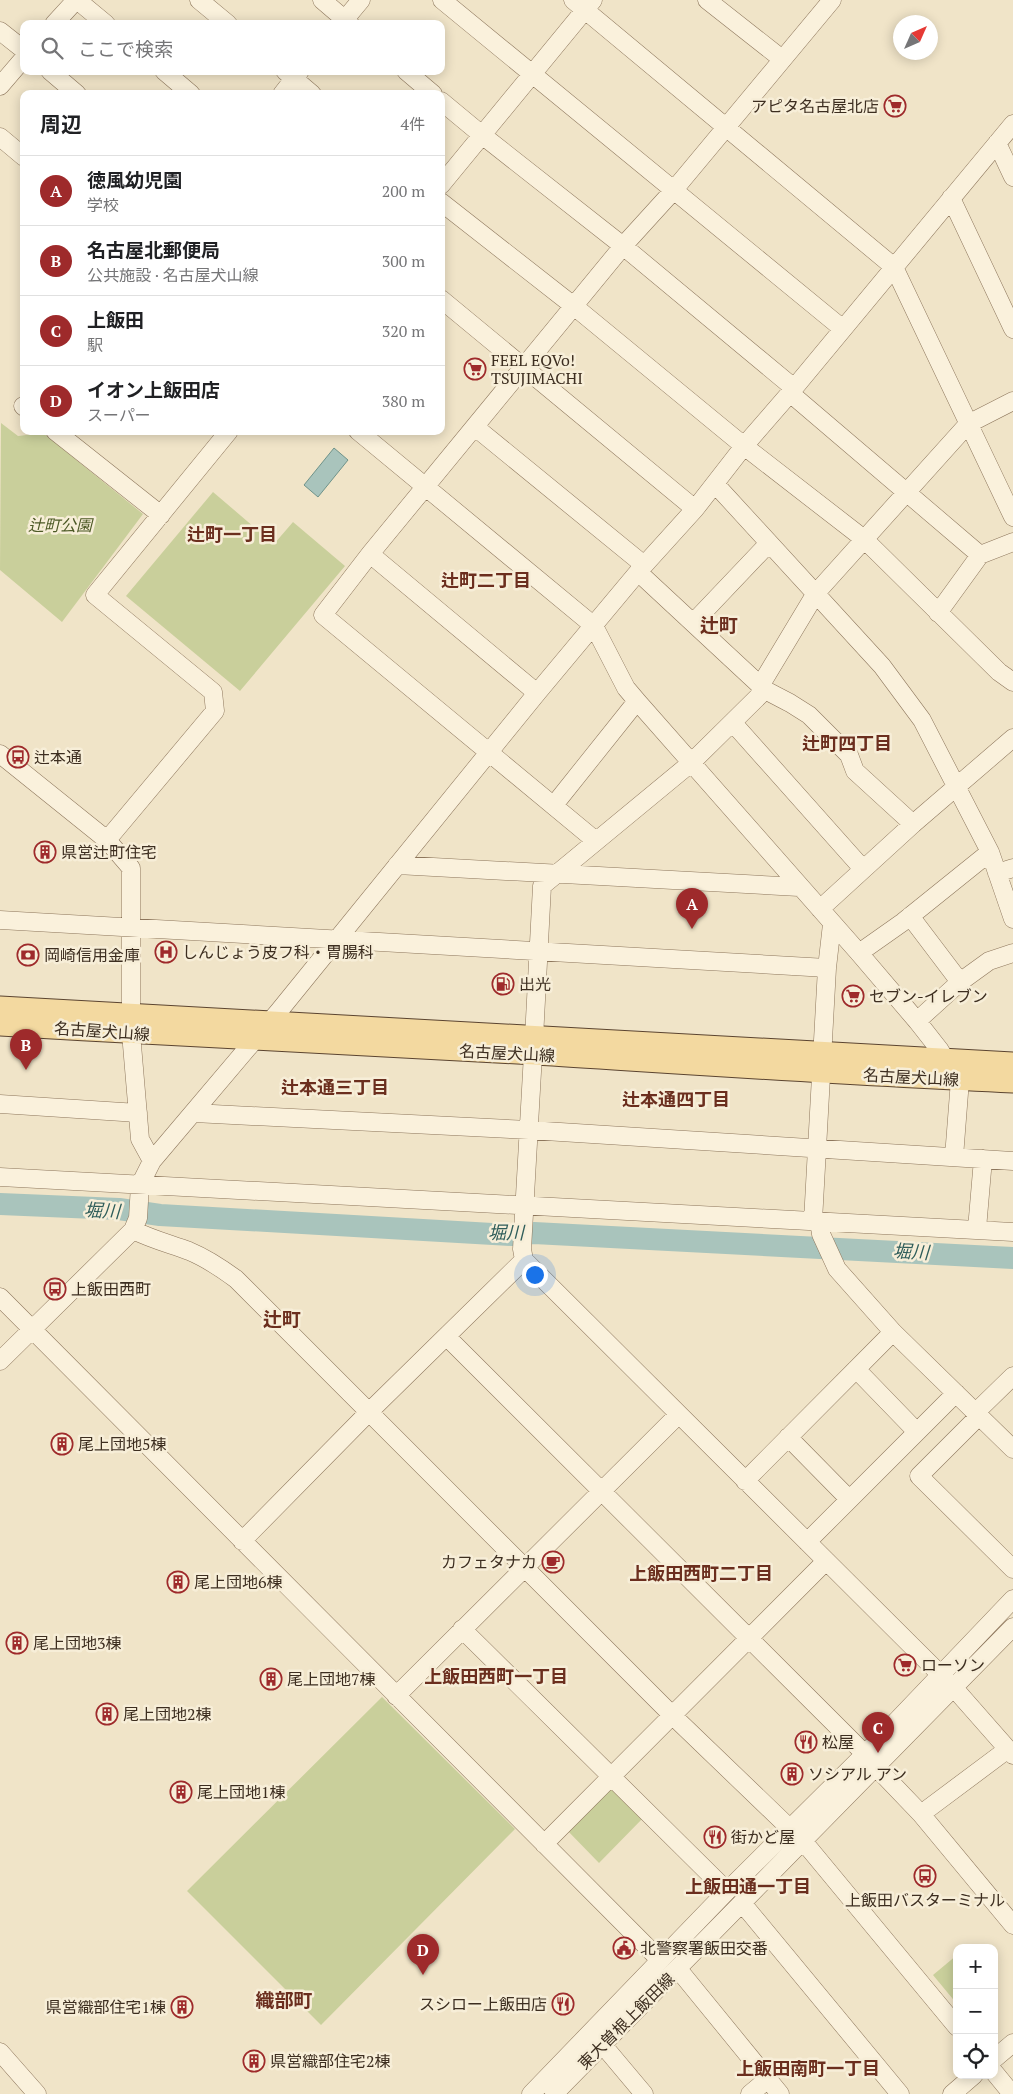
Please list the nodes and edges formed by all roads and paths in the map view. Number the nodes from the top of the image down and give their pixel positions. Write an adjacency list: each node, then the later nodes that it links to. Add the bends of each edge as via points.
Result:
1 (76, 0): 9 (street); 10 (street)
2 (199, 0): 11 (street)
3 (322, 0): 12 (street)
4 (361, 0): 13 (street)
5 (442, 0): 23 (street)
6 (708, 0): 16 (street)
7 (832, 0): 16 (street)
8 (584, 3): 23 (street); 32 (street)
9 (58, 20)
10 (101, 20)
11 (223, 20)
12 (344, 20)
13 (347, 20)
14 (0, 31): 15 (street)
15 (20, 47)
16 (782, 59): 32 (street)
17 (20, 63): 24 (street)
18 (55, 75): 25 (street)
19 (169, 75): 26 (street)
20 (292, 75): 27 (street)
21 (294, 75): 28 (street)
22 (411, 75): 29 (street)
23 (532, 75): 33 (street); 39 (street)
24 (0, 86)
25 (72, 90)
26 (186, 90)
27 (284, 90)
28 (308, 90)
29 (428, 90)
30 (445, 104): 33 (street)
31 (1013, 124): 35 (street)
32 (726, 127): 39 (street); 43 (street)
33 (482, 135): 38 (street); 42 (street)
34 (0, 137): 36 (street)
35 (997, 143): 37 (street); 40 (street)
36 (20, 154)
37 (1013, 177)
38 (445, 180)
39 (673, 191): 42 (street); 46 (street)
40 (951, 198): 43 (street); 47 (street)
41 (445, 205): 45 (street)
42 (623, 246): 45 (street); 49 (street)
43 (894, 268): 46 (street); 51 (street)
44 (445, 303): 48 (street)
45 (575, 307): 48 (street); 56 (street)
46 (843, 329): 49 (street)
47 (1013, 329)
48 (524, 368): 52 (street); 60 (street)
49 (792, 390): 56 (street); 59 (street)
50 (1013, 401): 51 (street)
51 (968, 424): 59 (street); 62 (street)
52 (475, 427): 58 (street); 68 (street)
53 (59, 435): 61 (street)
54 (226, 435): 61 (street)
55 (363, 435): 58 (street)
56 (744, 446): 57 (street); 63 (street)
57 (716, 485): 60 (street); 64 (street)
58 (426, 487): 66 (street); 72 (street)
59 (907, 493): 63 (street); 67 (street)
60 (695, 509): 68 (street)
61 (161, 515): 85 (street, via 95,595 213,692 215,711)
62 (1013, 517)
63 (864, 539): 69 (street); 70 (street)
64 (769, 542): 69 (street); 71 (street)
65 (1013, 542): 67 (street)
66 (370, 554): 75 (street); 79 (street, via 323,615)
67 (980, 555): 70 (street)
68 (641, 569): 71 (street); 72 (street)
69 (816, 593): 74 (street); 82 (street, via 882,666 922,720)
70 (938, 613): 73 (street)
71 (693, 623): 74 (street)
72 (594, 626): 75 (street); 76 (street)
73 (1013, 682)
74 (762, 688): 77 (street); 84 (street, via 809,715 849,755 855,771)
75 (537, 693): 79 (street)
76 (636, 701): 81 (street); 83 (street)
77 (732, 723): 81 (street); 89 (street)
78 (1013, 738): 82 (street)
79 (490, 752): 83 (street); 88 (street)
80 (0, 754): 85 (street)
81 (691, 762): 86 (street); 92 (street)
82 (956, 786): 84 (street); 87 (street)
83 (554, 804): 86 (street)
84 (912, 824): 89 (street)
85 (106, 840): 98 (street, via 131,868)
86 (596, 841): 91 (street)
87 (990, 852): 90 (street); 94 (street)
88 (397, 865): 91 (street); 99 (street)
89 (863, 869): 93 (street)
90 (1005, 870): 96 (street)
91 (557, 873): 92 (street); 100 (street, via 542,886)
92 (799, 886): 93 (street)
93 (820, 909): 97 (street)
94 (910, 916): 101 (street); 104 (street)
95 (0, 920): 98 (street)
96 (1013, 920)
97 (832, 924): 101 (street); 103 (street)
98 (132, 928): 99 (street); 108 (street)
99 (337, 940): 100 (street); 107 (street)
100 (538, 950): 103 (street); 111 (street)
101 (859, 953): 106 (street)
102 (1013, 953): 104 (street, via 989,961)
103 (827, 968): 112 (street)
104 (960, 982): 106 (street)
105 (0, 1007): 108 (main road, 名古屋犬山線)
106 (917, 1021): 113 (street)
107 (269, 1023): 108 (main road, 名古屋犬山線); 110 (street); 111 (main road, 名古屋犬山線)
108 (131, 1024): 109 (main road, 名古屋犬山線); 110 (main road, 名古屋犬山線); 119 (street)
109 (0, 1025)
110 (253, 1040): 111 (main road, 名古屋犬山線); 120 (street)
111 (533, 1046): 112 (main road, 名古屋犬山線); 115 (main road, 名古屋犬山線); 121 (street)
112 (822, 1052): 113 (main road, 名古屋犬山線); 115 (street)
113 (945, 1059): 114 (main road, 名古屋犬山線)
114 (1013, 1063)
115 (822, 1073): 116 (main road, 名古屋犬山線); 122 (street)
116 (960, 1080): 117 (main road, 名古屋犬山線); 123 (street)
117 (1013, 1082)
118 (0, 1104): 119 (street)
119 (138, 1113): 125 (street, via 140,1139)
120 (194, 1113): 121 (street); 125 (street)
121 (528, 1130): 122 (street); 129 (street)
122 (817, 1150): 123 (street); 131 (street)
123 (954, 1157): 124 (street)
124 (982, 1159): 126 (street); 132 (street)
125 (152, 1161): 128 (street)
126 (1013, 1161)
127 (0, 1176): 128 (street)
128 (140, 1190): 129 (street); 130 (street)
129 (524, 1211): 131 (street); 134 (street)
130 (136, 1224): 136 (street); 143 (street, via 147,1237 190,1251 213,1262 236,1279)
131 (818, 1225): 132 (street); 137 (street, via 834,1265)
132 (977, 1229): 133 (street)
133 (1013, 1232)
134 (523, 1251): 138 (street); 145 (street)
135 (0, 1297): 136 (street)
136 (32, 1329): 139 (street); 152 (street)
137 (893, 1332): 140 (street); 142 (street)
138 (447, 1337): 143 (street); 150 (street)
139 (0, 1361)
140 (856, 1369): 146 (street); 147 (street)
141 (1013, 1376): 144 (street)
142 (956, 1394): 144 (street); 146 (street)
143 (370, 1411): 152 (street); 155 (street)
144 (977, 1414): 148 (street); 156 (street, via 919,1476)
145 (678, 1415): 149 (street); 150 (street)
146 (917, 1432): 151 (street)
147 (788, 1437): 149 (street); 151 (street)
148 (1013, 1450)
149 (745, 1481): 153 (street)
150 (601, 1491): 155 (street); 160 (street)
151 (849, 1499): 153 (street)
152 (242, 1541): 163 (street)
153 (807, 1542): 154 (street)
154 (826, 1561): 160 (street); 161 (street)
155 (524, 1568): 159 (street); 164 (street)
156 (1013, 1569)
157 (1013, 1599): 161 (street, 東大曽根上飯田線)
158 (1013, 1627): 162 (street, 東大曽根上飯田線)
159 (462, 1629): 163 (street); 168 (street)
160 (748, 1640): 164 (street); 166 (street)
161 (940, 1673): 162 (street); 166 (street, 東大曽根上飯田線)
162 (954, 1688): 165 (street); 167 (street, 東大曽根上飯田線)
163 (396, 1696): 172 (street)
164 (673, 1716): 168 (street); 170 (street)
165 (1010, 1752): 169 (street)
166 (865, 1754): 170 (street, 東大曽根上飯田線)
167 (876, 1767): 169 (street); 171 (street, 東大曽根上飯田線)
168 (611, 1777): 172 (street); 173 (street)
169 (921, 1814): 175 (street)
170 (789, 1829): 171 (street); 173 (street, 東大曽根上飯田線)
171 (803, 1841): 174 (street, 東大曽根上飯田線); 178 (street)
172 (544, 1844): 176 (street)
173 (727, 1891): 176 (street, 東大曽根上飯田線)
174 (742, 1903): 177 (street, 東大曽根上飯田線); 192 (street)
175 (1013, 1925)
176 (660, 1960): 187 (street, 東大曽根上飯田線)
177 (678, 1970): 180 (street, 東大曽根上飯田線); 184 (street)
178 (953, 2022)
179 (1013, 2043): 182 (street)
180 (602, 2044): 188 (street, 東大曽根上飯田線); 189 (street)
181 (0, 2052): 186 (street)
182 (998, 2056)
183 (998, 2077): 194 (street)
184 (768, 2079): 190 (street); 191 (street)
185 (969, 2079): 193 (street)
186 (32, 2092)
187 (531, 2094)
188 (554, 2094)
189 (644, 2094)
190 (750, 2094)
191 (780, 2094)
192 (900, 2094)
193 (952, 2094)
194 (1012, 2094)

